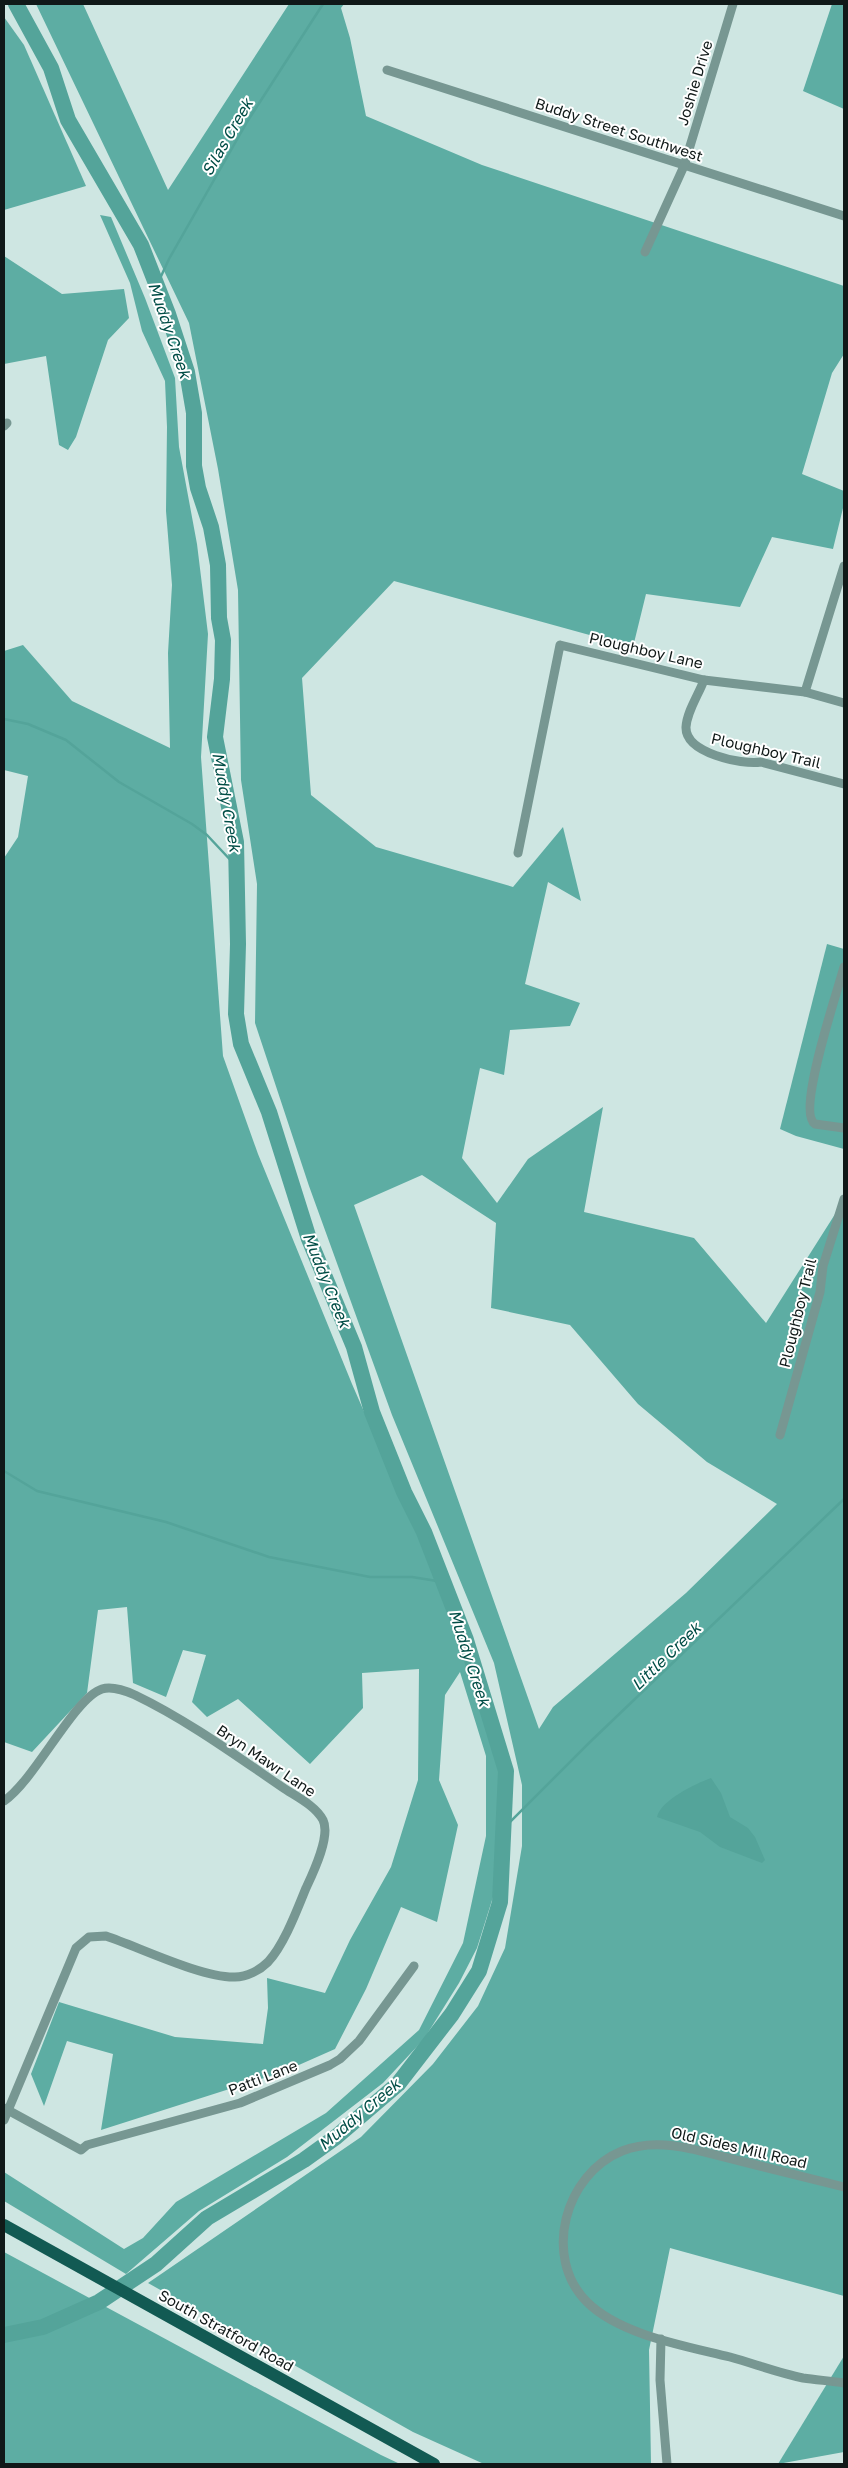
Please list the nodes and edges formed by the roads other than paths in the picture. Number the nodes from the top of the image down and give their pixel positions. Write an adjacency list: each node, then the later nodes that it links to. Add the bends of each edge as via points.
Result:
1 (733, 4): 3 (street, Joshie Drive)
2 (387, 70): 3 (street, Buddy Street Southwest)
3 (684, 166): 4 (street, Buddy Street Southwest); 5 (street, Joshie Drive)
4 (844, 216)
5 (646, 252)
6 (844, 566): 8 (street)
7 (704, 680): 8 (street, Ploughboy Lane); 10 (street, Ploughboy Trail, via 686,728 691,742 700,750); 11 (street, Ploughboy Lane, via 560,645)
8 (805, 692): 9 (street, Ploughboy Lane)
9 (844, 703)
10 (844, 784)
11 (518, 854)
12 (844, 967): 13 (street, via 813,1077 808,1109 815,1124)
13 (844, 1128)
14 (844, 1198): 15 (street, Ploughboy Trail, via 823,1266 820,1292)
15 (780, 1435)
16 (4, 1802): 18 (street, Bryn Mawr Lane, via 33,1772 87,1700 102,1689 113,1688 150,1703 247,1763 312,1808 325,1825 315,1867 279,1945 267,1962 253,1972 236,1978 212,1974 106,1936 98,1935 81,1941)
17 (414, 1966): 18 (street, Patti Lane, via 359,2041 340,2059 240,2103 87,2145 81,2150)
18 (7, 2109): 19 (street, Bryn Mawr Lane)
19 (4, 2120)
20 (844, 2187): 22 (street, Old Sides Mill Road, via 667,2144 633,2147 598,2164 581,2183 569,2206 563,2240 567,2266 579,2293 598,2311 612,2320)
21 (4, 2225): 24 (main road, South Stratford Road)
22 (661, 2339): 23 (street, Old Sides Mill Road, via 803,2378); 25 (street, via 660,2380)
23 (844, 2383)
24 (434, 2464)
25 (667, 2464)

